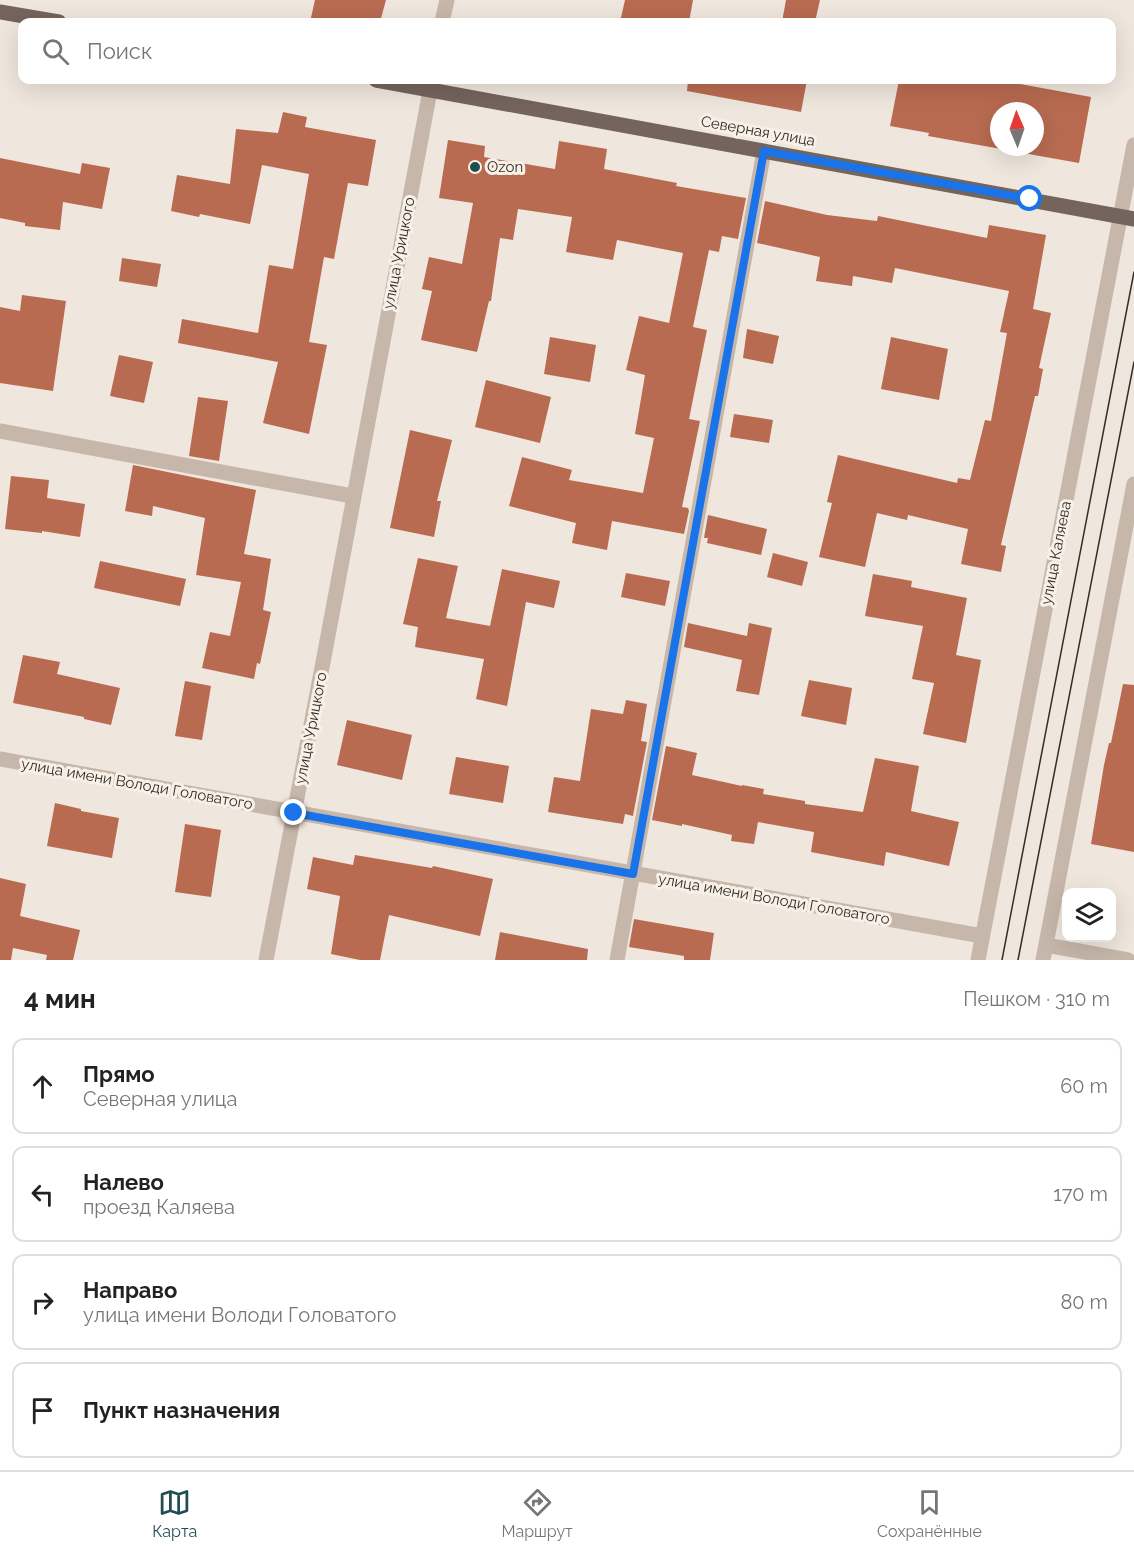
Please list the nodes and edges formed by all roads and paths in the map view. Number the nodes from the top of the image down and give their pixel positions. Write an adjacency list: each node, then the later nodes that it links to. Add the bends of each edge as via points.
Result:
1 (447, 0): 4 (street)
2 (0, 12): 3 (main road)
3 (35, 18)
4 (443, 18)
5 (431, 84): 7 (main road, Северная улица); 11 (street, улица Урицкого)
6 (1134, 145): 8 (street, улица Каляева)
7 (764, 151): 8 (main road, Северная улица); 14 (street)
8 (1128, 217): 15 (street, улица Каляева)
9 (0, 430): 11 (street)
10 (1134, 483): 16 (street)
11 (352, 496): 13 (street, улица Урицкого)
12 (0, 759): 13 (street, улица имени Володи Головатого)
13 (294, 813): 14 (street, улица имени Володи Головатого); 17 (street, улица Урицкого)
14 (633, 874): 15 (street, улица имени Володи Головатого); 18 (street)
15 (982, 936): 19 (street, улица Каляева)
16 (1045, 952): 20 (street)
17 (266, 960)
18 (617, 960)
19 (978, 960)
20 (1128, 960)

